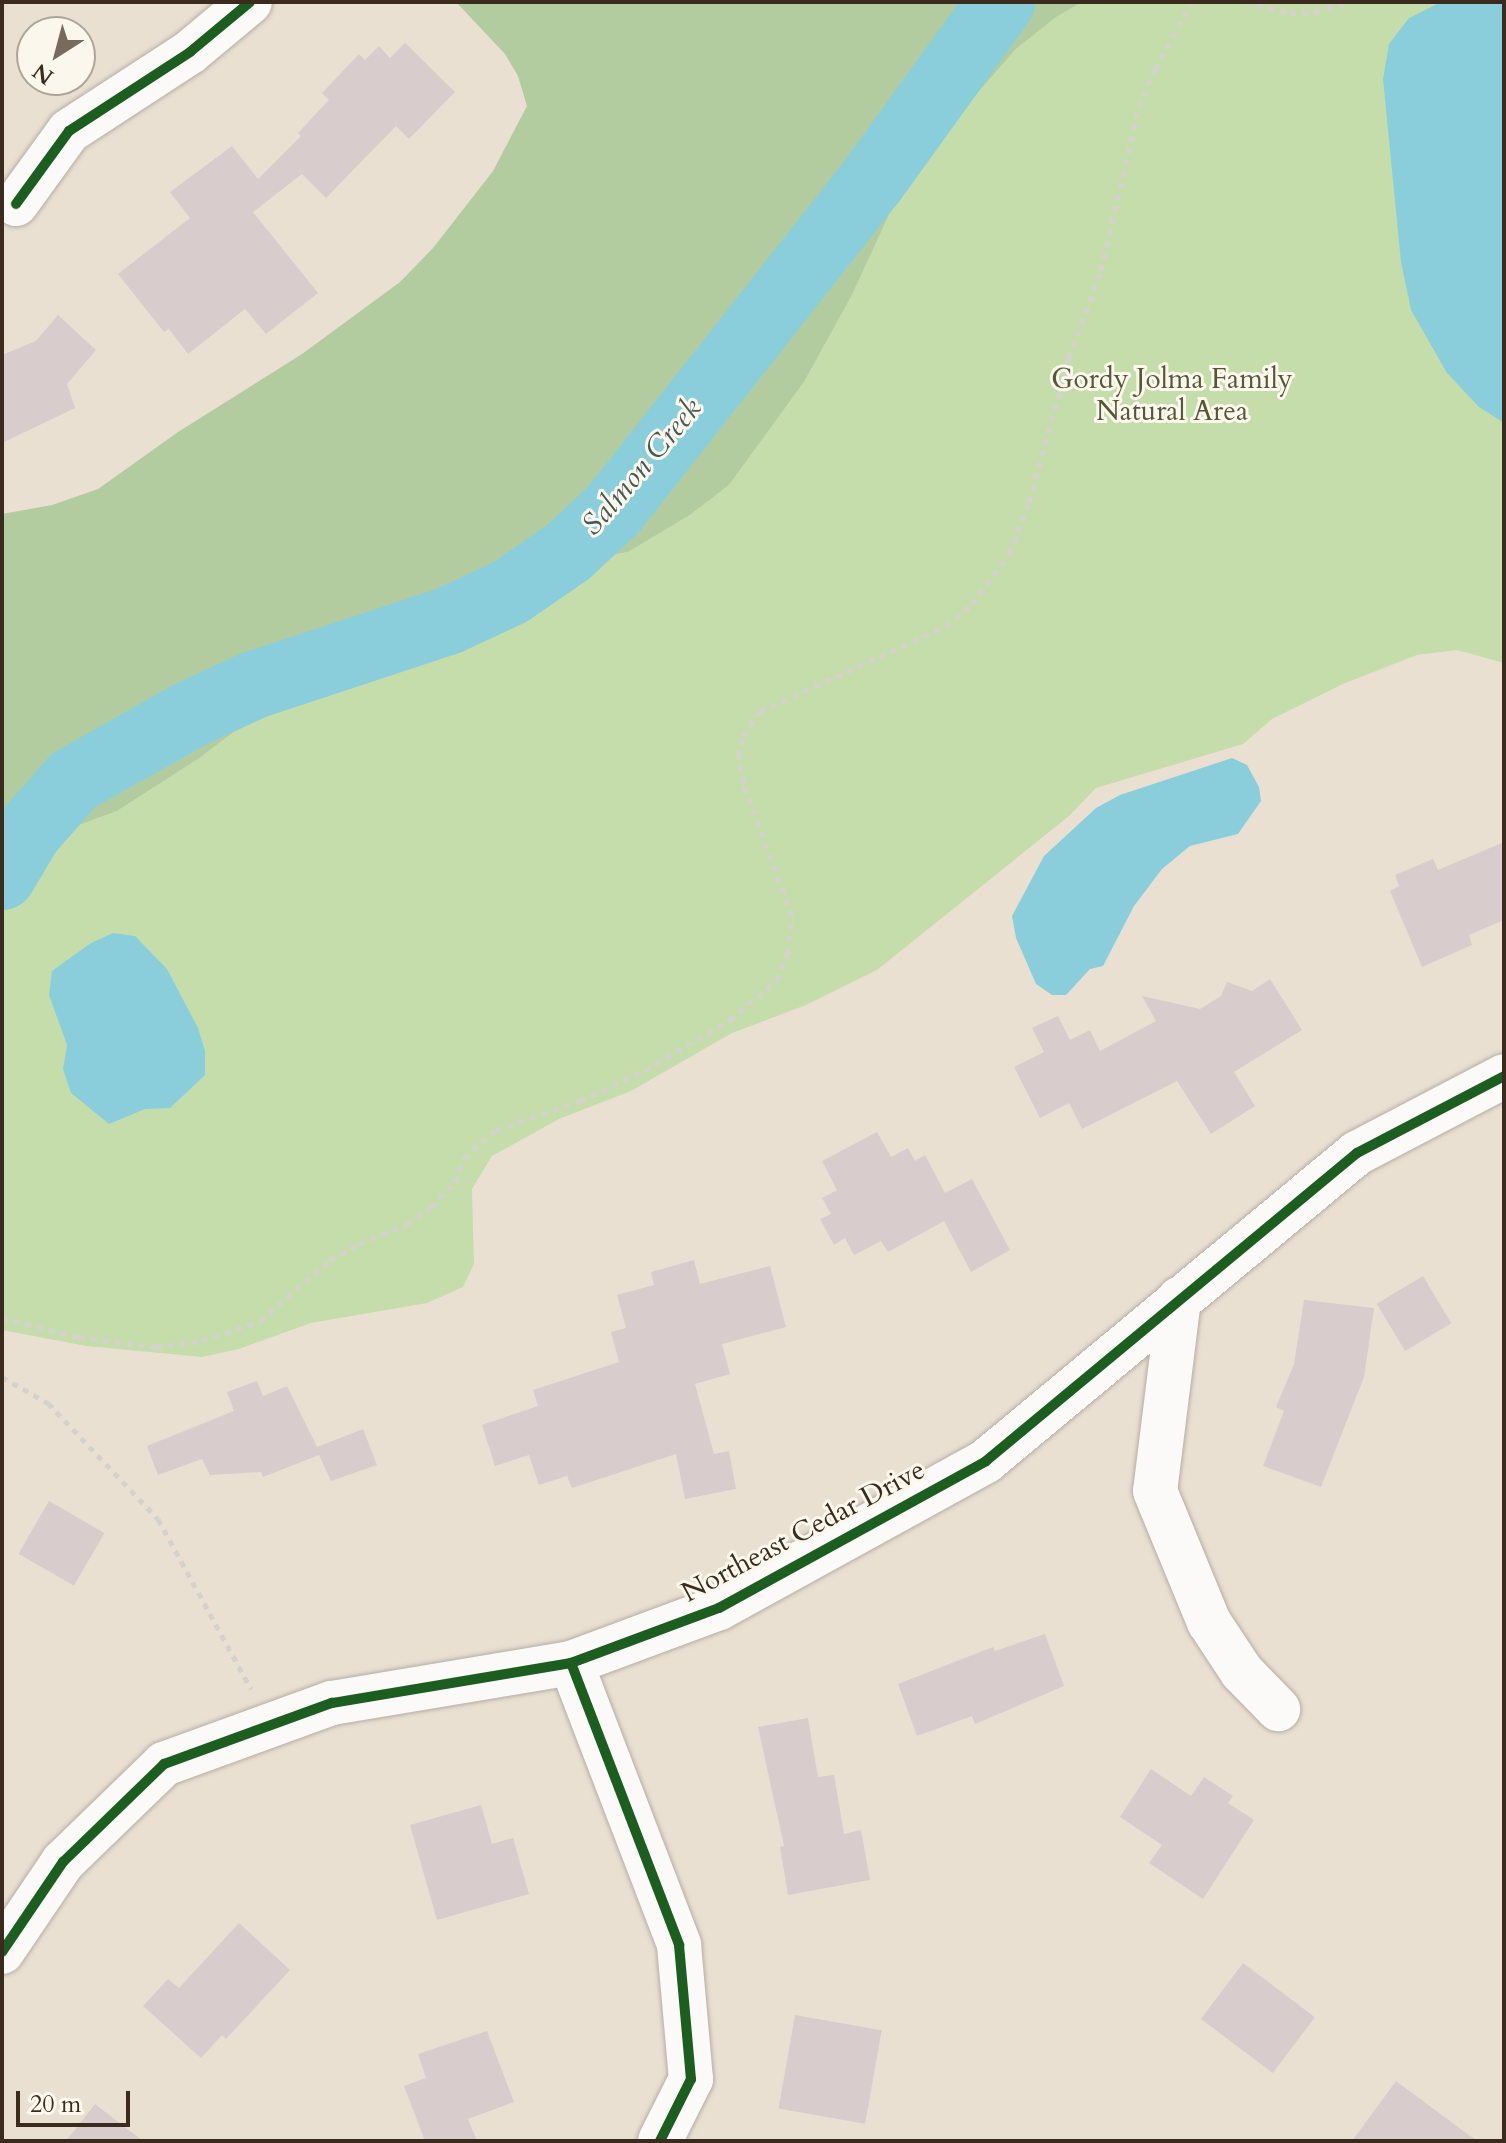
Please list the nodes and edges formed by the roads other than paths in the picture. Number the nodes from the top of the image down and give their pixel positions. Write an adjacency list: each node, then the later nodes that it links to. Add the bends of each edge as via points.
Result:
1 (250, 2): 2 (street, via 190,52 69,131)
2 (16, 204)
3 (1504, 1076): 4 (street, Northeast Cedar Drive, via 1357,1153)
4 (1179, 1299): 5 (street, Northeast Cedar Drive, via 986,1461 719,1608); 6 (street, via 1155,1491 1209,1622 1242,1672)
5 (571, 1663): 7 (street, Northeast Cedar Drive, via 332,1703 164,1764 63,1862); 8 (street, via 679,1945 691,2079)
6 (1278, 1709)
7 (2, 1952)
8 (660, 2141)

